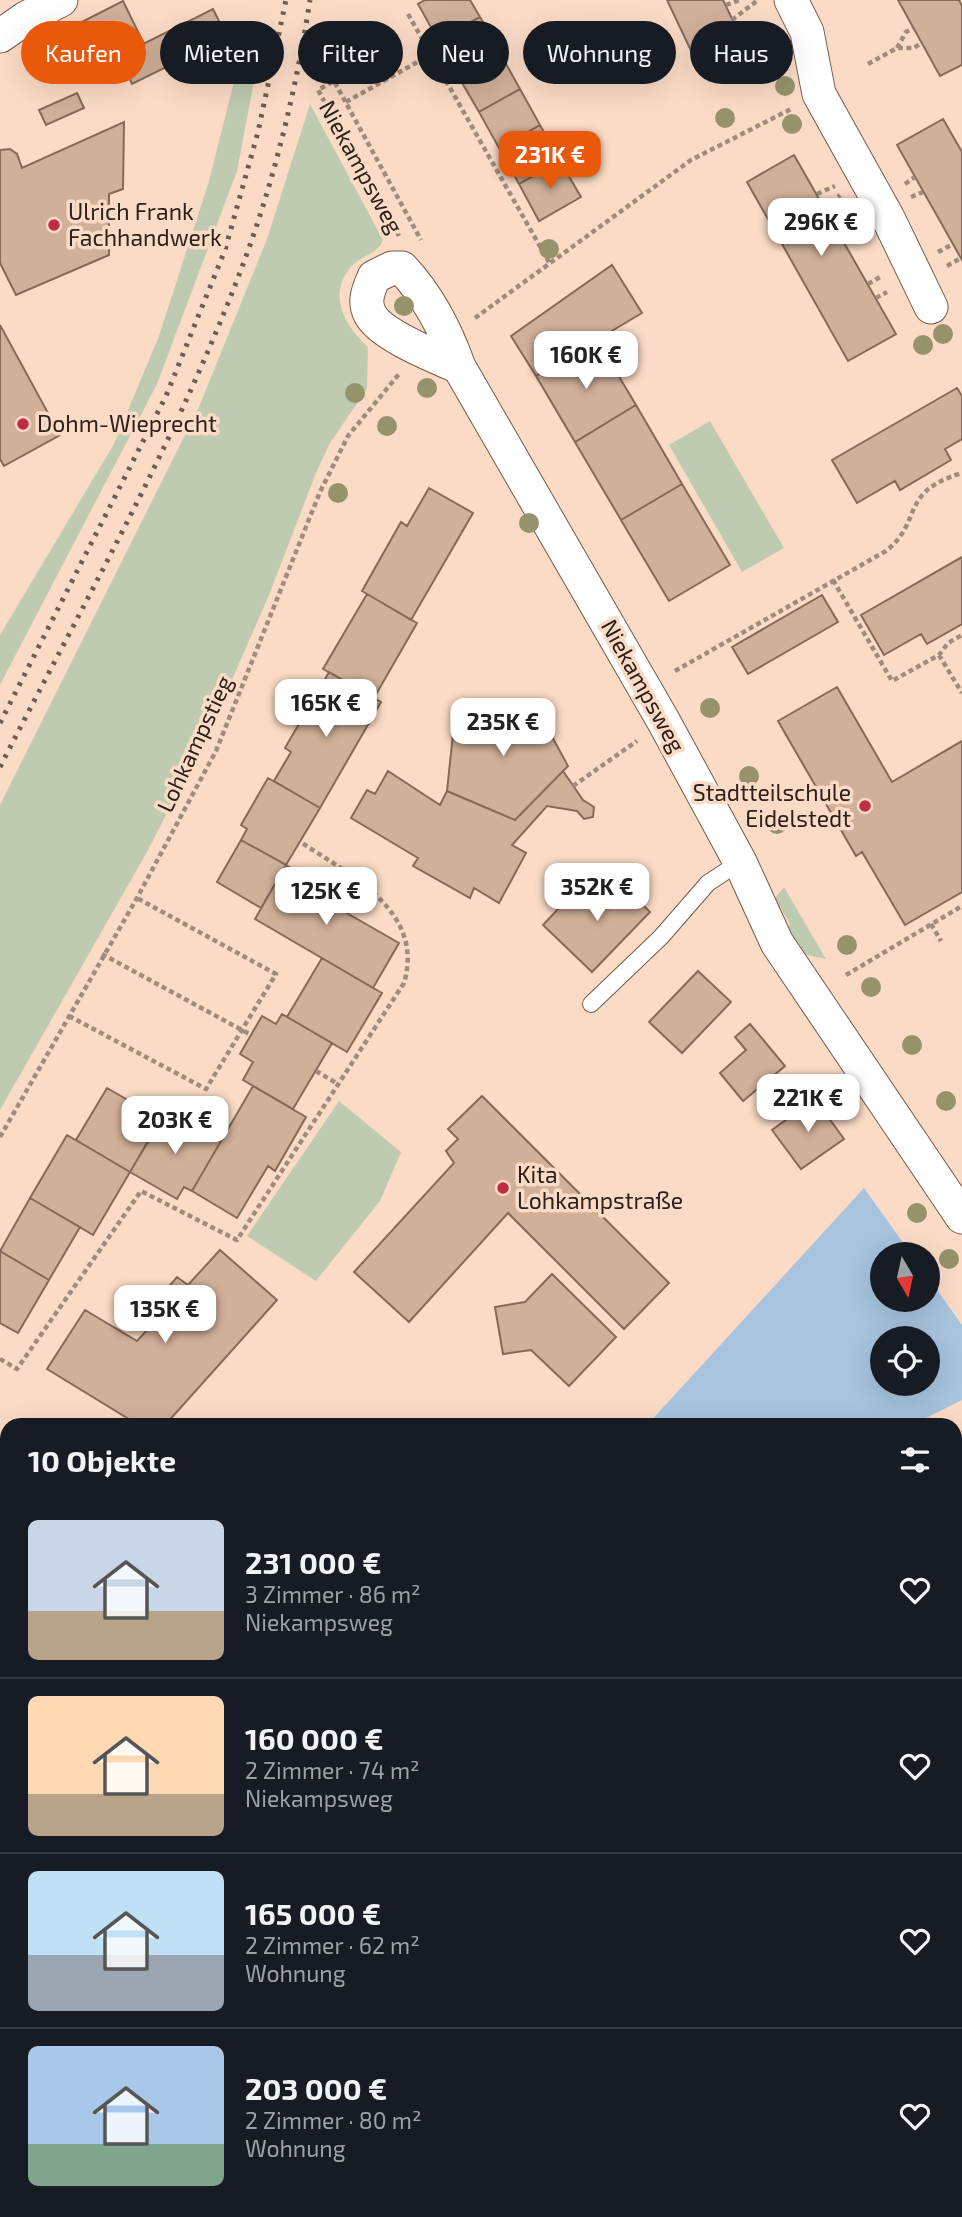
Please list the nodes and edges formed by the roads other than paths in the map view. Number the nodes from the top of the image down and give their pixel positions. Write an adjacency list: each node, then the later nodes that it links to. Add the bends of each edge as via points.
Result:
1 (61, 0): 3 (street)
2 (791, 0): 4 (street, via 807,32 819,94)
3 (0, 36)
4 (931, 307)
5 (459, 367): 6 (street, Niekampsweg)
6 (740, 862): 7 (lane, via 708,884); 8 (street, Niekampsweg, via 784,956)
7 (591, 1004)
8 (962, 1217)

